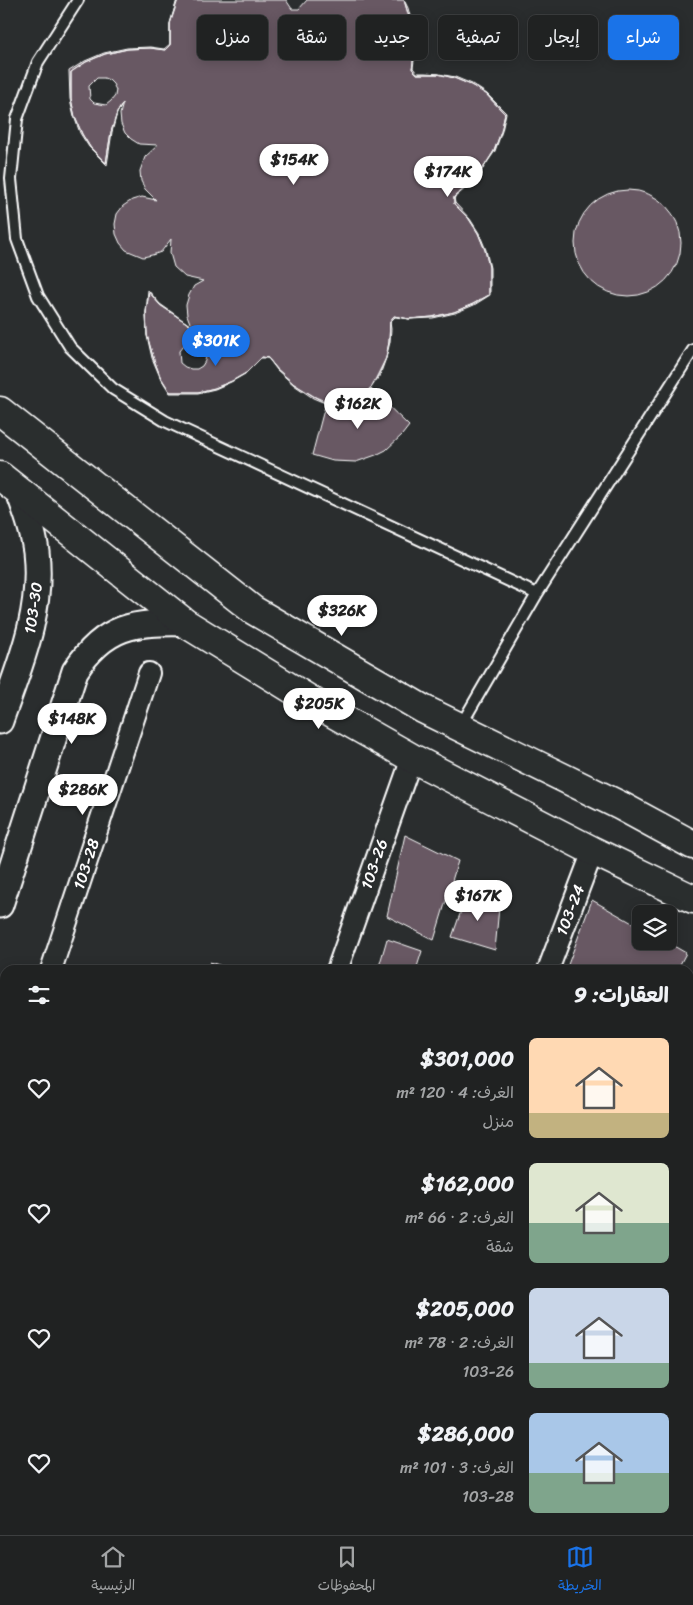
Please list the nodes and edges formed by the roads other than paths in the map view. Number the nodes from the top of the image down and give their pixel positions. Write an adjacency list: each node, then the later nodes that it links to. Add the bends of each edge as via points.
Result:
1 (78, 0): 5 (lane, via 38,62 17,118 11,179 17,239 38,296 70,347 113,389 165,421)
2 (693, 350): 5 (lane)
3 (0, 411): 9 (main road, via 253,610)
4 (10, 484): 6 (main road); 8 (street, 103-30, via 31,526 36,549 37,595 29,637)
5 (537, 594): 9 (lane)
6 (185, 622): 10 (main road, via 315,703); 14 (street, via 124,628 109,635 84,657 75,671)
7 (149, 673): 15 (street, 103-28)
8 (0, 722)
9 (460, 728): 11 (main road, via 621,806)
10 (412, 758): 12 (main road); 16 (street, 103-26)
11 (693, 845)
12 (593, 851): 13 (main road); 17 (street, 103-24)
13 (693, 899)
14 (0, 905)
15 (53, 965)
16 (339, 965)
17 (550, 965)

